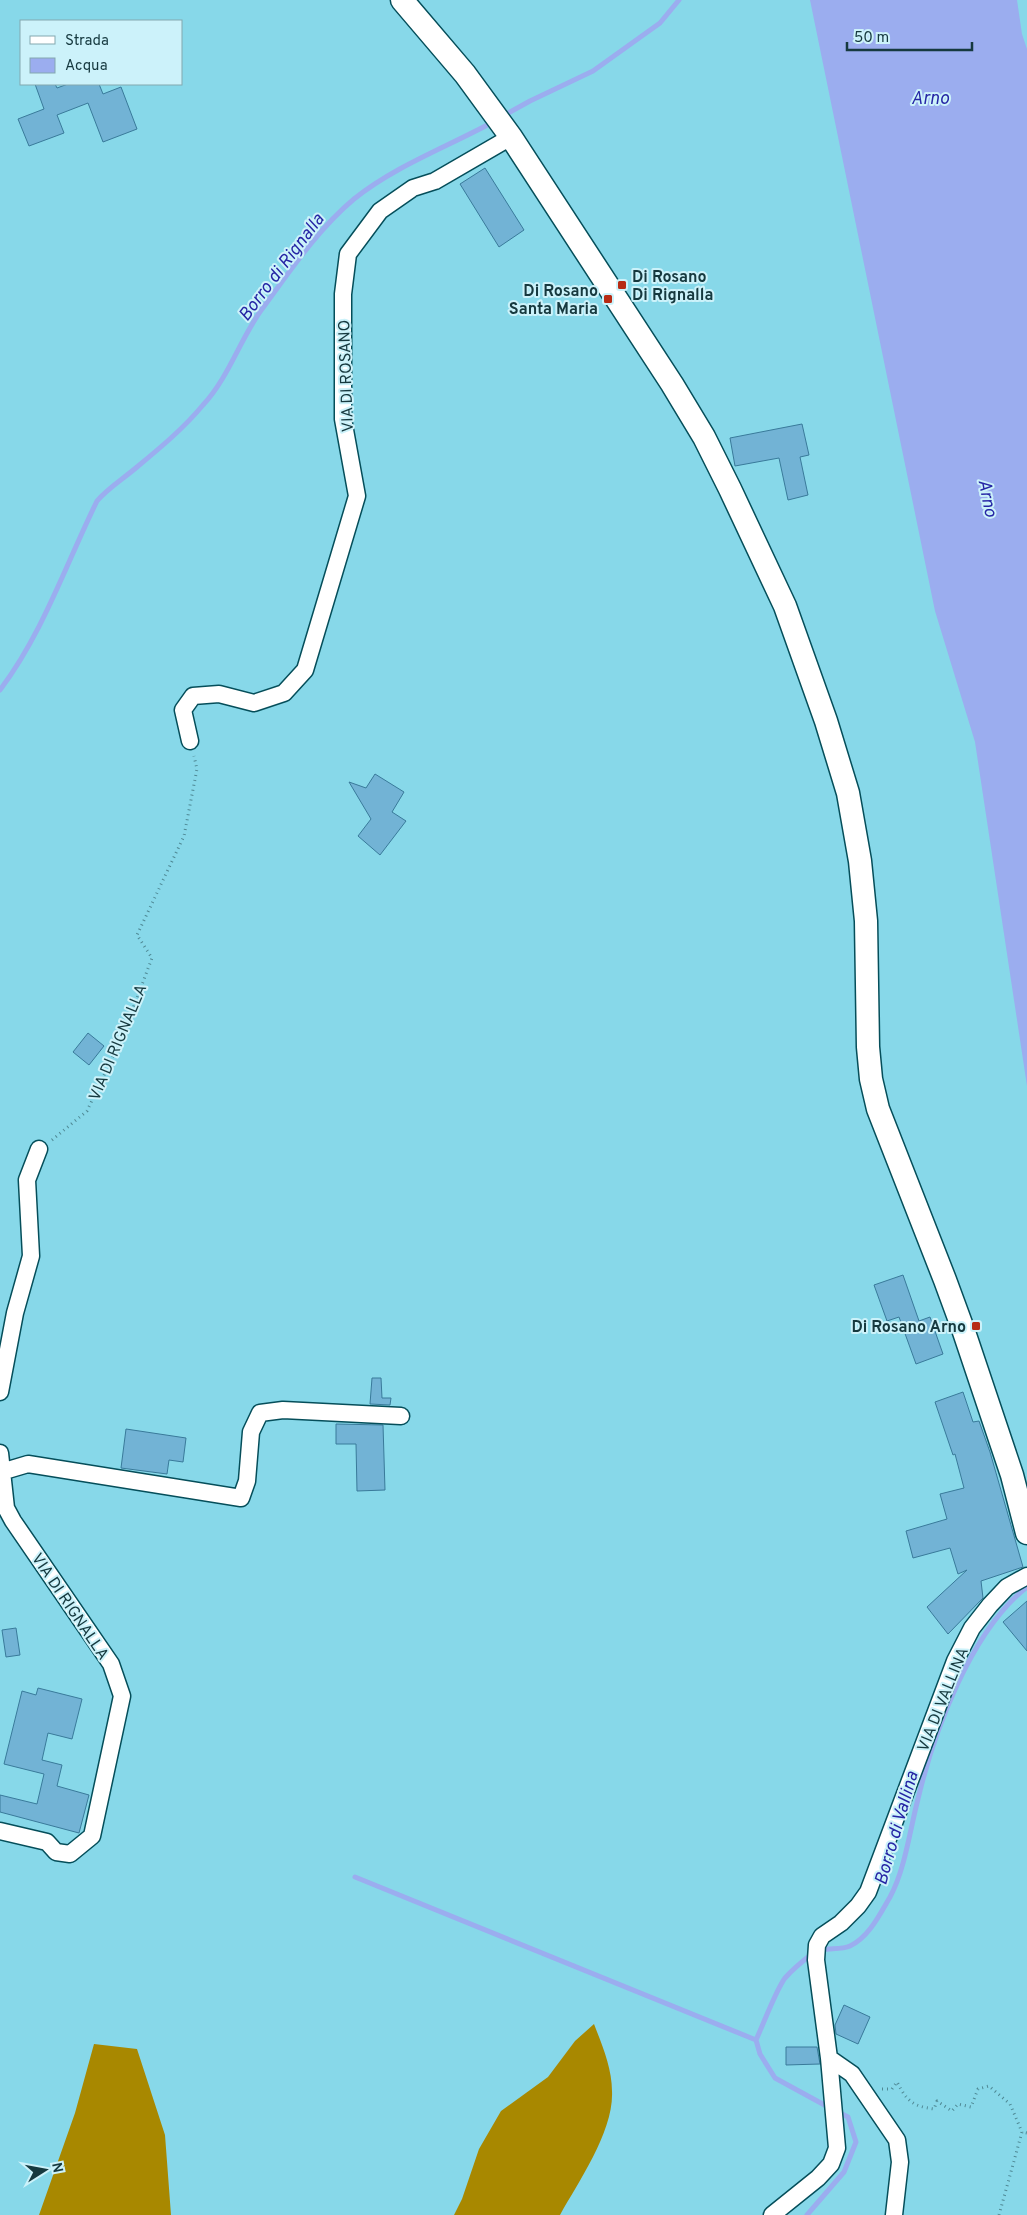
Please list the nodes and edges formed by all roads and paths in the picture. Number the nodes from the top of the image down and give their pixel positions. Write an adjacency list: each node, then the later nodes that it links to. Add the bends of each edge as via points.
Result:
1 (402, 0): 2 (main road, via 465,74)
2 (502, 125): 3 (street, VIA DI ROSANO, via 435,181 413,188 380,212 348,254 343,294 343,419 358,496 305,670 284,693 254,703 219,694 193,696 183,710); 9 (main road, via 704,437 788,615 848,793 866,921 868,1047 878,1109 963,1330 1012,1475)
3 (190, 740): 4 (path, VIA DI RIGNALLA, via 197,769 184,836 137,935 152,958 123,1035 87,1111)
4 (39, 1149): 5 (street, via 27,1180 31,1256 14,1313)
5 (0, 1392)
6 (401, 1416): 8 (street, via 283,1410 260,1413 251,1432 247,1482 241,1498 28,1464)
7 (0, 1453): 8 (street, VIA DI RIGNALLA)
8 (1, 1472): 11 (street, VIA DI RIGNALLA, via 6,1508 13,1521 111,1664 122,1696 92,1836 70,1854 56,1852 46,1842)
9 (1027, 1533)
10 (1027, 1576): 12 (street, VIA DI VALLINA, via 1007,1587 972,1628 955,1661 868,1892 841,1923 822,1936 816,1953)
11 (0, 1832)
12 (829, 2058): 13 (street, via 852,2074); 16 (street, VIA DI VALLINA, via 838,2148 831,2164 818,2178)
13 (863, 2089): 14 (path, via 875,2083 881,2089 892,2089 897,2082 905,2097 918,2106 934,2109 937,2101 952,2111 958,2104 970,2106 978,2089 989,2086 1010,2104); 17 (street, via 897,2140 900,2162)
14 (1022, 2132): 15 (path); 18 (path)
15 (1027, 2133)
16 (772, 2215)
17 (894, 2215)
18 (999, 2215)

